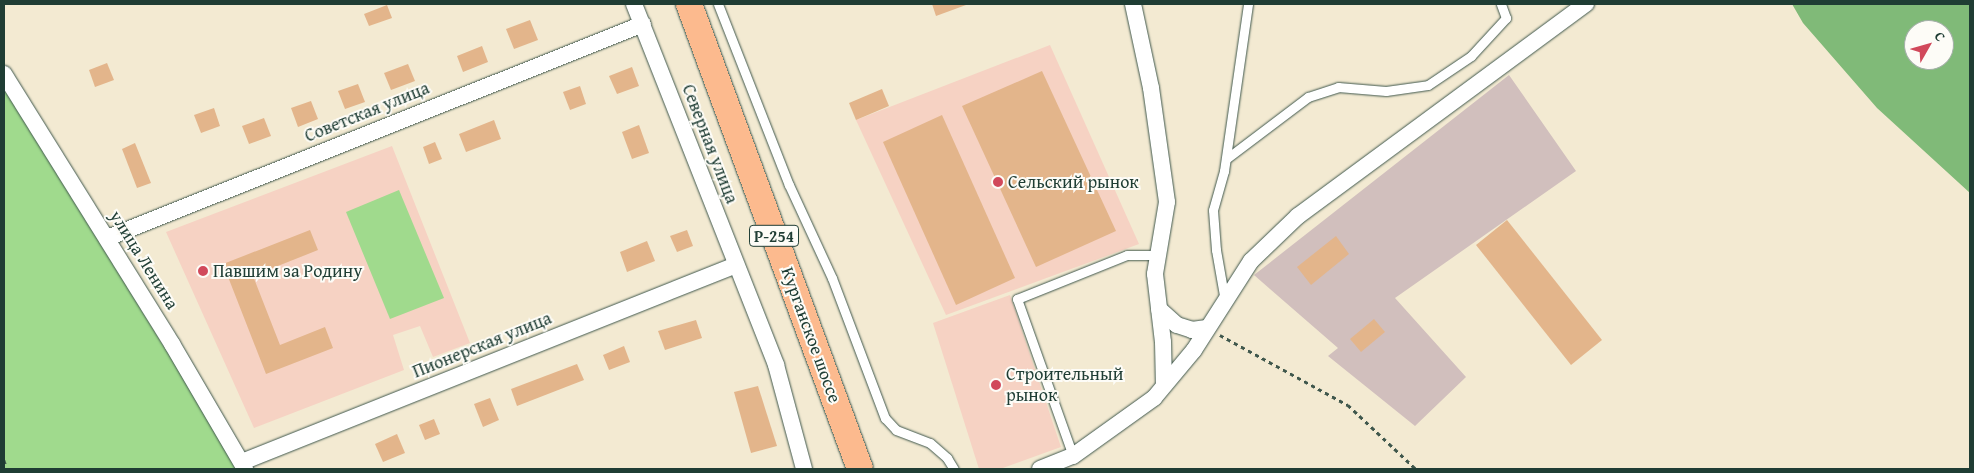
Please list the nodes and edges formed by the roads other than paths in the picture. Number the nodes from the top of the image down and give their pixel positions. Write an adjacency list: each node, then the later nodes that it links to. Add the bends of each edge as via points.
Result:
1 (634, 4): 8 (street, Северная улица)
2 (689, 4): 21 (main road, Курганское шоссе / Р-254)
3 (718, 4): 22 (lane, via 789,186 832,278 885,418 896,430 930,443 948,458)
4 (1133, 4): 12 (street, via 1151,88 1167,202)
5 (1248, 4): 10 (lane)
6 (1501, 4): 10 (lane, via 1506,18 1471,56 1428,85 1386,91 1338,87 1308,97)
7 (1586, 4): 14 (street, via 1298,216 1251,261)
8 (642, 24): 11 (street, Советская улица); 13 (street, Северная улица)
9 (4, 74): 11 (street, улица Ленина)
10 (1226, 159): 14 (lane, via 1213,210)
11 (107, 238): 19 (street, улица Ленина)
12 (1158, 254): 15 (street, via 1155,274); 18 (lane, via 1127,255 1017,299)
13 (736, 264): 19 (street, Пионерская улица); 20 (street, Северная улица, via 776,365)
14 (1225, 301): 16 (street)
15 (1159, 309): 16 (street, via 1177,325 1192,330); 17 (street)
16 (1207, 328): 17 (street, via 1194,350)
17 (1164, 385): 18 (street, via 1154,398)
18 (1073, 456): 23 (street)
19 (244, 466)
20 (804, 469)
21 (860, 469)
22 (954, 469)
23 (1040, 469)

